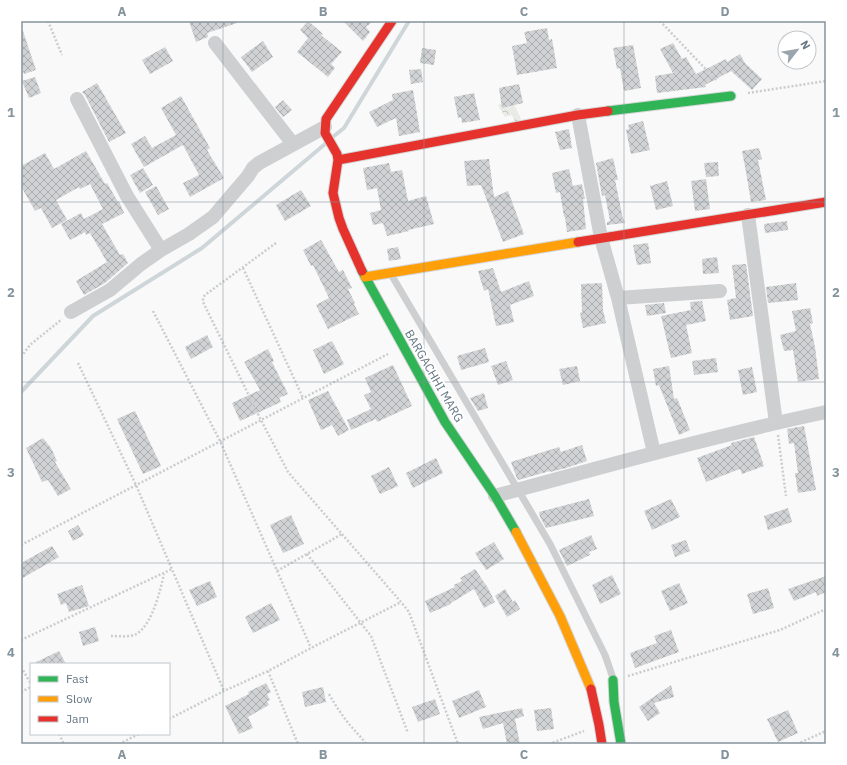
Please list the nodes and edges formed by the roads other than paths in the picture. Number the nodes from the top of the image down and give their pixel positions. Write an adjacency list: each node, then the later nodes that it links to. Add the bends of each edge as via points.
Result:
1 (392, 21): 6 (street, via 326,119)
2 (215, 43): 7 (street)
3 (731, 96): 5 (street)
4 (77, 99): 12 (street, via 127,196)
5 (578, 115): 8 (street); 11 (street)
6 (325, 130): 7 (street); 8 (street)
7 (293, 144): 12 (street, via 253,168 213,217)
8 (337, 156): 14 (street, BARGACHHI MARG, via 333,193 336,207)
9 (826, 202): 10 (street)
10 (748, 215): 11 (street); 19 (street)
11 (601, 238): 13 (street); 16 (street)
12 (161, 250): 17 (street, via 110,290)
13 (390, 273): 14 (street); 21 (lane)
14 (365, 277): 22 (street, BARGACHHI MARG, via 445,422)
15 (720, 291): 16 (street)
16 (618, 298): 20 (street)
17 (71, 312)
18 (826, 412): 19 (street)
19 (776, 423): 20 (street)
20 (654, 453): 21 (street)
21 (519, 490): 22 (street); 23 (lane, via 550,544 605,655)
22 (495, 496): 24 (street, BARGACHHI MARG, via 560,616 591,688)
23 (613, 680): 25 (street)
24 (602, 744)
25 (621, 744)

